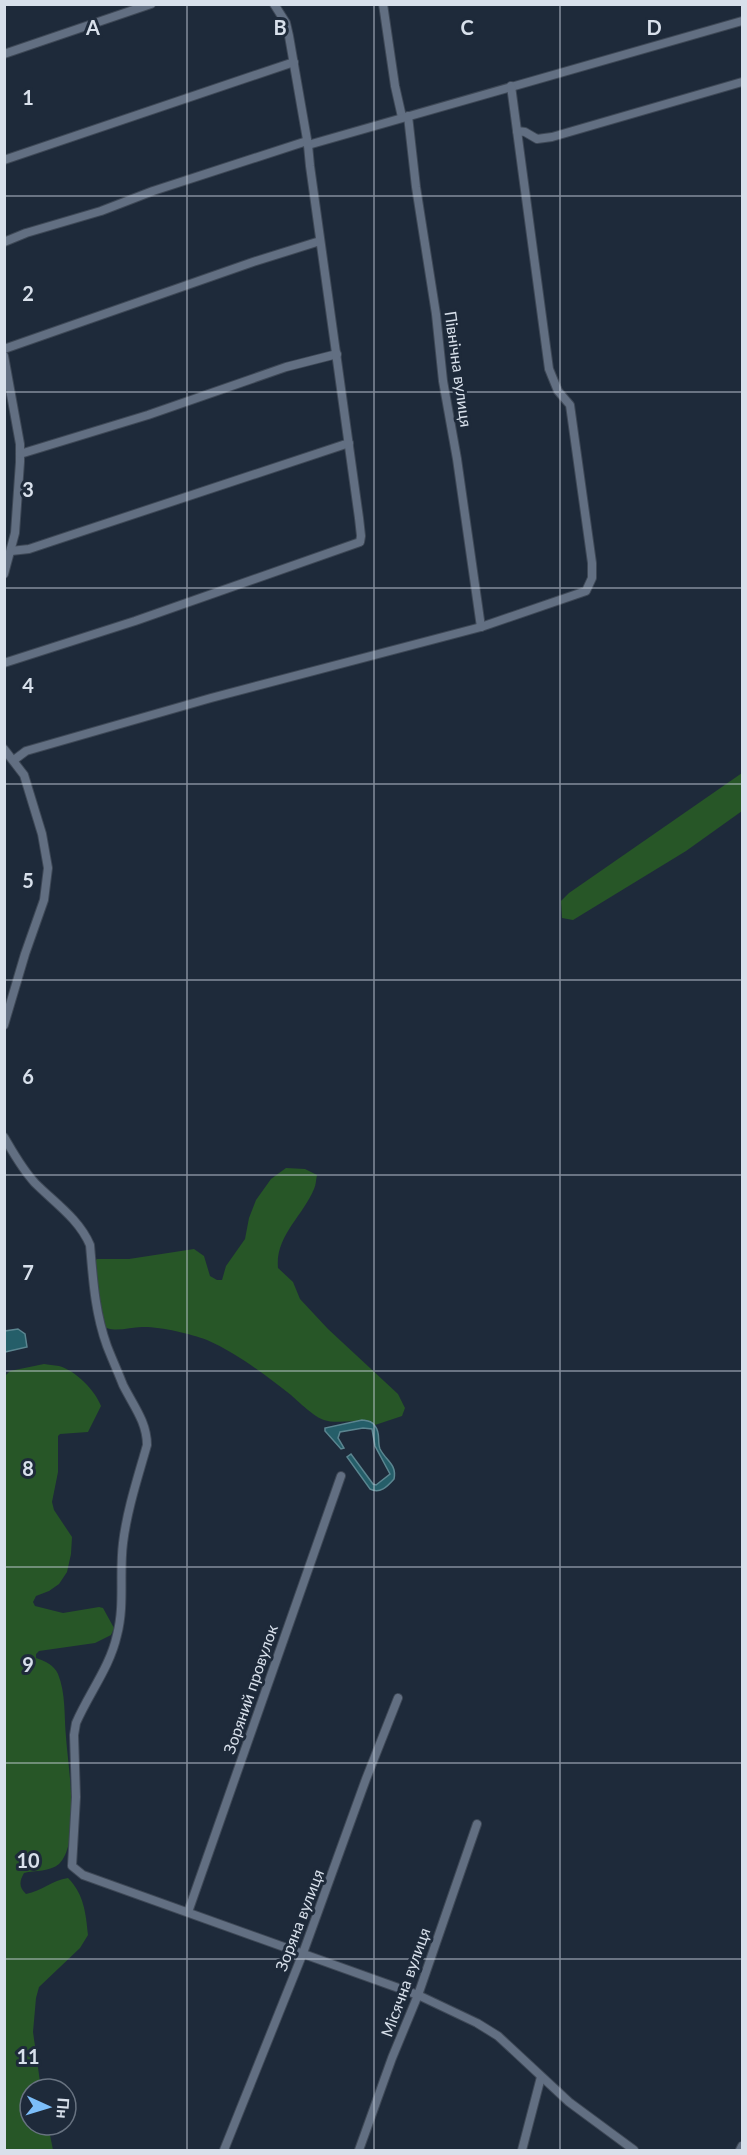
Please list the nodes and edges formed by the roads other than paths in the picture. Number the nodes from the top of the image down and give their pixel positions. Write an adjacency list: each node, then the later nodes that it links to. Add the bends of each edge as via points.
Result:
1 (152, 4): 5 (street)
2 (274, 4): 6 (street, via 286,23)
3 (383, 4): 9 (street, Північна вулиця, via 392,69)
4 (742, 21): 8 (street)
5 (4, 54)
6 (294, 62): 11 (street); 12 (street)
7 (742, 82): 10 (street, via 552,137 537,139)
8 (511, 86): 9 (street); 10 (street)
9 (405, 117): 11 (street, via 324,142); 22 (street, Північна вулиця)
10 (517, 131): 22 (street, via 549,369 558,391 570,405 592,578 586,591)
11 (308, 143): 13 (street); 14 (street)
12 (4, 160)
13 (4, 242)
14 (320, 242): 15 (street); 16 (street)
15 (4, 349)
16 (337, 354): 18 (street); 19 (street)
17 (4, 356): 19 (street)
18 (349, 443): 20 (street, via 50,542); 23 (street, via 360,542)
19 (20, 454): 20 (street)
20 (11, 551): 21 (street)
21 (4, 574)
22 (481, 627): 25 (street, via 211,698 26,751)
23 (4, 663)
24 (4, 749): 25 (street)
25 (14, 760): 26 (street, via 24,775 37,813 48,868 44,900)
26 (4, 1025)
27 (4, 1137): 31 (street, via 24,1170 86,1236 96,1310 123,1385 145,1427 147,1445 128,1516 121,1567 121,1607 113,1650 75,1729 72,1866 83,1875)
28 (341, 1476): 31 (street, Зоряний провулок)
29 (398, 1698): 32 (street, Зоряна вулиця)
30 (477, 1824): 33 (street, Місячна вулиця)
31 (188, 1912): 32 (street)
32 (303, 1953): 33 (street); 36 (street, Зоряна вулиця)
33 (418, 1995): 34 (street, via 498,2036); 37 (street, Місячна вулиця)
34 (542, 2077): 38 (street); 39 (street, via 589,2119)
35 (742, 2146): 40 (street)
36 (224, 2151)
37 (359, 2151)
38 (522, 2151)
39 (634, 2151)
40 (740, 2151)

